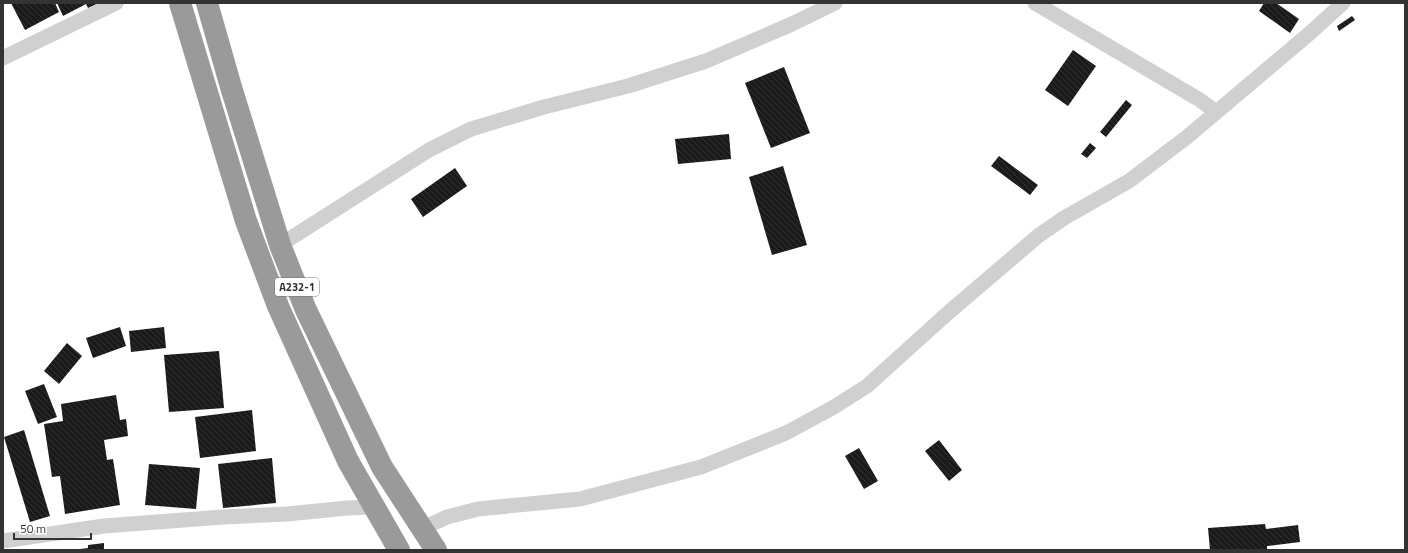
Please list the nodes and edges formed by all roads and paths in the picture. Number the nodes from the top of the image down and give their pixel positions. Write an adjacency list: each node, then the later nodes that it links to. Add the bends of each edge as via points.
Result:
1 (116, 3): 7 (street)
2 (180, 3): 10 (highway, A232-1, via 246,222 278,306 348,461)
3 (207, 3): 9 (highway, A232-1)
4 (1034, 3): 8 (street, via 1200,100)
5 (1343, 3): 8 (street)
6 (828, 4): 9 (street, via 706,61 628,86 471,129 429,150)
7 (3, 58)
8 (1216, 112): 11 (street, via 1129,181 1038,236 867,386 786,433 701,467 628,487 580,499 478,508 447,517)
9 (280, 245): 11 (highway, A232-1, via 306,310 382,467)
10 (374, 507): 12 (street, via 104,526); 13 (highway, A232-1)
11 (421, 529): 14 (highway, A232-1)
12 (3, 541)
13 (399, 550)
14 (436, 550)

